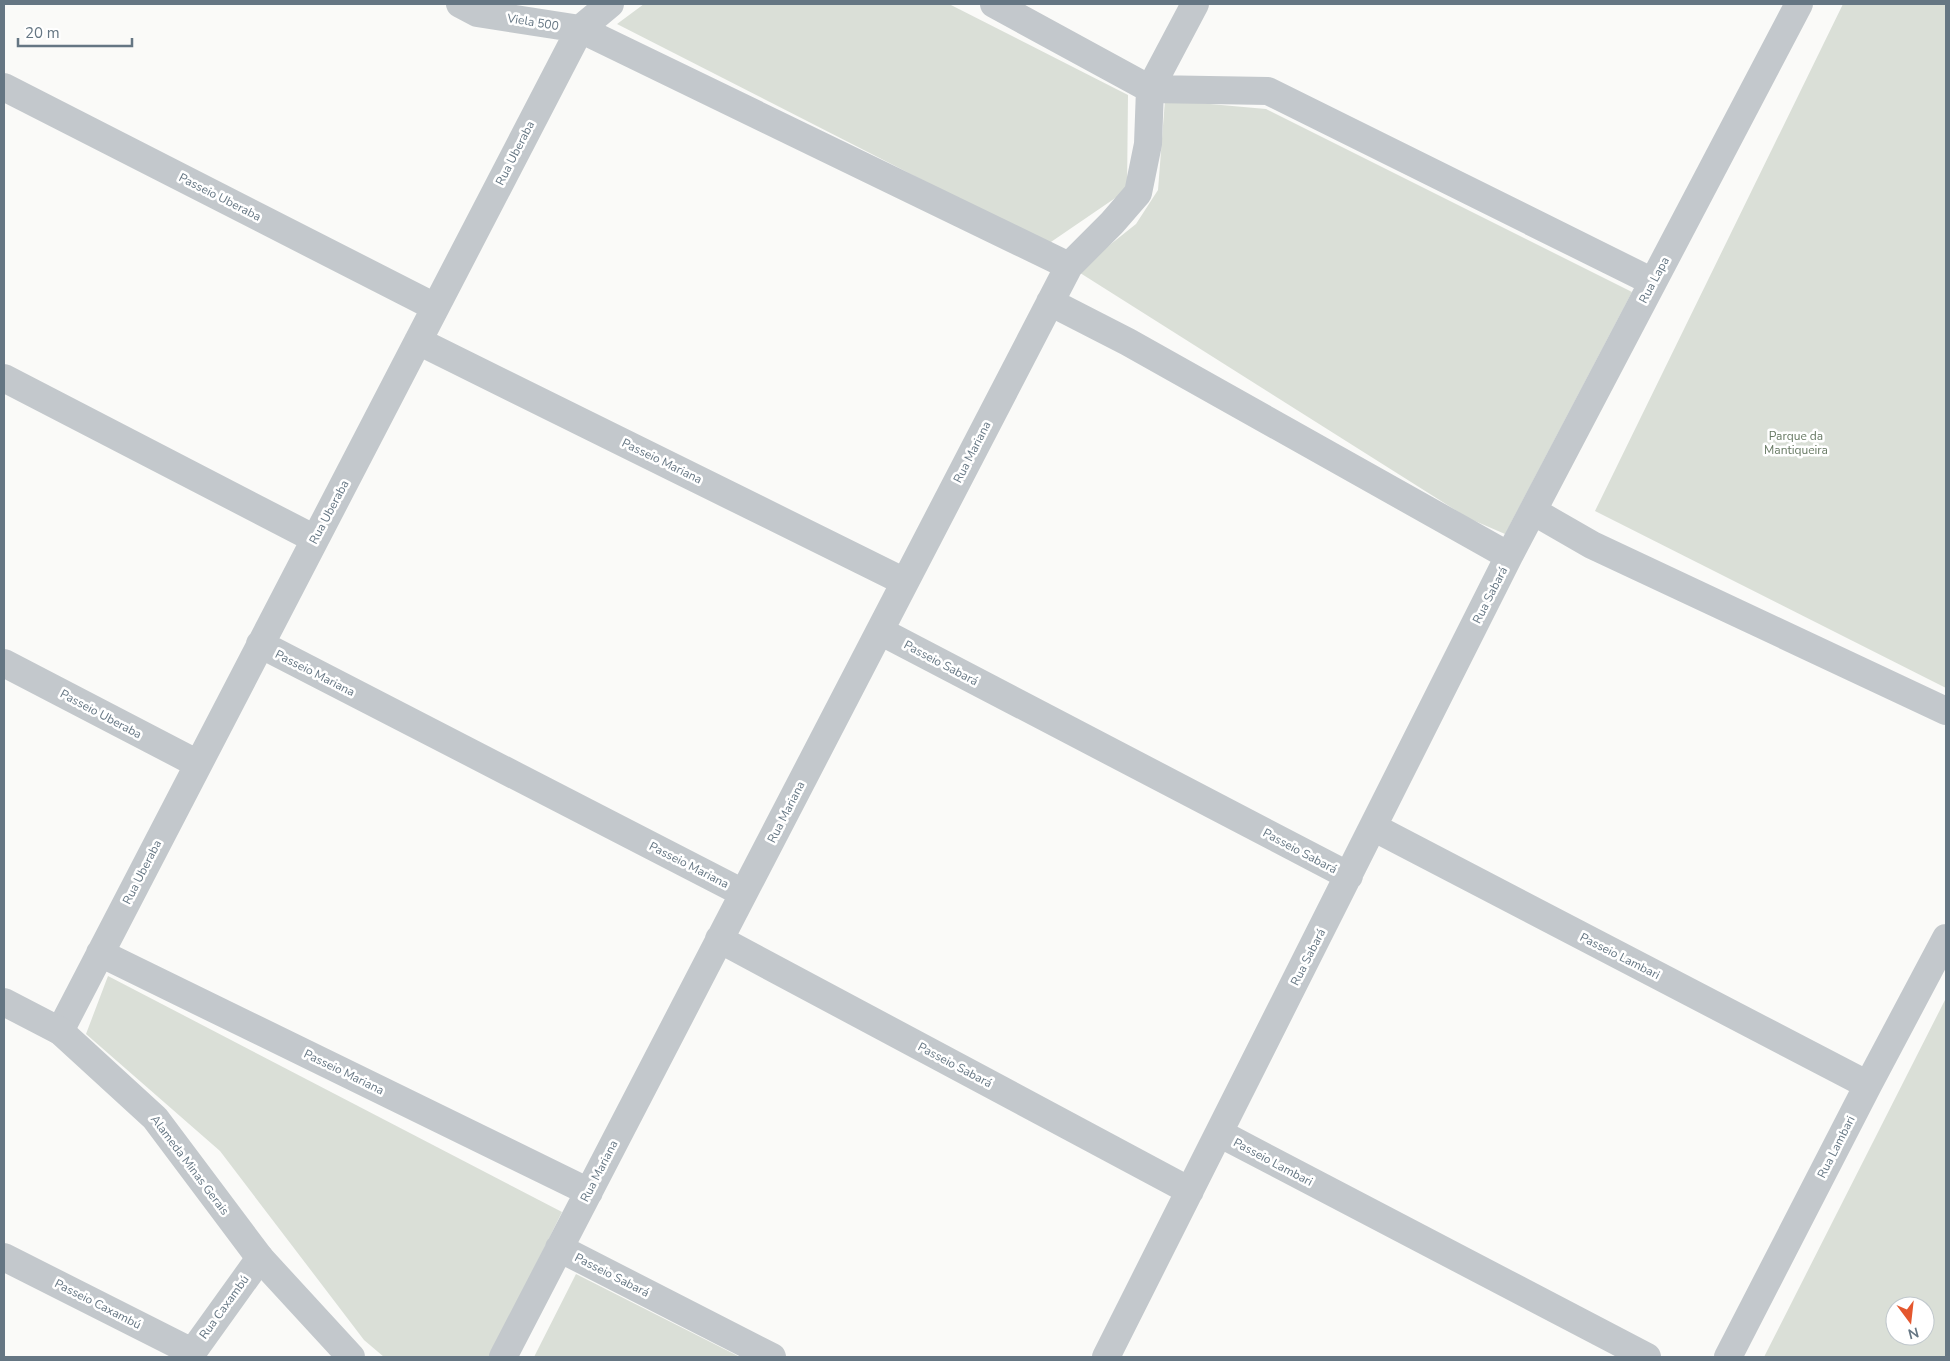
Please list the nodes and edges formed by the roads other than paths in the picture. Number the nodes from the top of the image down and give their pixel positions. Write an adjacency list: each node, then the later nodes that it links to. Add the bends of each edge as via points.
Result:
1 (460, 4): 6 (street, Viela 500, via 477,13)
2 (610, 4): 6 (street, Rua Uberaba)
3 (994, 4): 8 (street)
4 (1195, 4): 8 (street)
5 (1798, 4): 10 (street, Rua Lapa)
6 (580, 29): 9 (street, Viela 500); 12 (street, Rua Uberaba)
7 (4, 88): 12 (street, Passeio Uberaba)
8 (1150, 89): 9 (street, Rua Mariana, via 1148,144 1138,193); 10 (street, via 1268,91)
9 (1069, 266): 11 (street, Rua Mariana)
10 (1653, 282): 15 (street, Rua Lapa)
11 (1050, 302): 17 (street, via 1128,342); 18 (street, Rua Mariana)
12 (435, 307): 13 (street, Rua Uberaba)
13 (418, 341): 16 (street, Rua Uberaba); 18 (street, Passeio Mariana)
14 (4, 378): 16 (street)
15 (1532, 511): 17 (street, Rua Lapa); 22 (street, via 1592,545)
16 (315, 539): 20 (street, Rua Uberaba)
17 (1509, 556): 24 (street, Rua Sabará)
18 (905, 582): 19 (street, Rua Mariana)
19 (880, 631): 25 (street, Passeio Sabará); 26 (street, Rua Mariana)
20 (260, 644): 23 (street, Rua Uberaba); 26 (street, Passeio Mariana)
21 (4, 663): 23 (street, Passeio Uberaba)
22 (1946, 711)
23 (198, 764): 29 (street, Rua Uberaba)
24 (1372, 827): 25 (street, Rua Sabará); 32 (street, Passeio Lambari)
25 (1349, 876): 33 (street, Rua Sabará)
26 (744, 893): 28 (street, Rua Mariana)
27 (1946, 938): 32 (street, Rua Lambari)
28 (719, 939): 34 (street, Passeio Sabará); 35 (street, Rua Mariana)
29 (100, 953): 31 (street, Rua Uberaba); 35 (street, Passeio Mariana)
30 (4, 1002): 31 (street, Alameda Minas Gerais)
31 (60, 1031): 38 (street, Alameda Minas Gerais, via 155,1118)
32 (1868, 1085): 45 (street, Rua Lambari)
33 (1219, 1133): 34 (street, Rua Sabará); 44 (street, Passeio Lambari)
34 (1190, 1191): 43 (street, Rua Sabará)
35 (589, 1192): 36 (street, Rua Mariana)
36 (559, 1248): 41 (street, Rua Mariana); 42 (street, Passeio Sabará)
37 (4, 1257): 39 (street, Passeio Caxambú)
38 (260, 1258): 39 (street, Rua Caxambú); 40 (street, Alameda Minas Gerais)
39 (190, 1355)
40 (351, 1357)
41 (503, 1357)
42 (772, 1357)
43 (1106, 1357)
44 (1647, 1357)
45 (1728, 1357)

